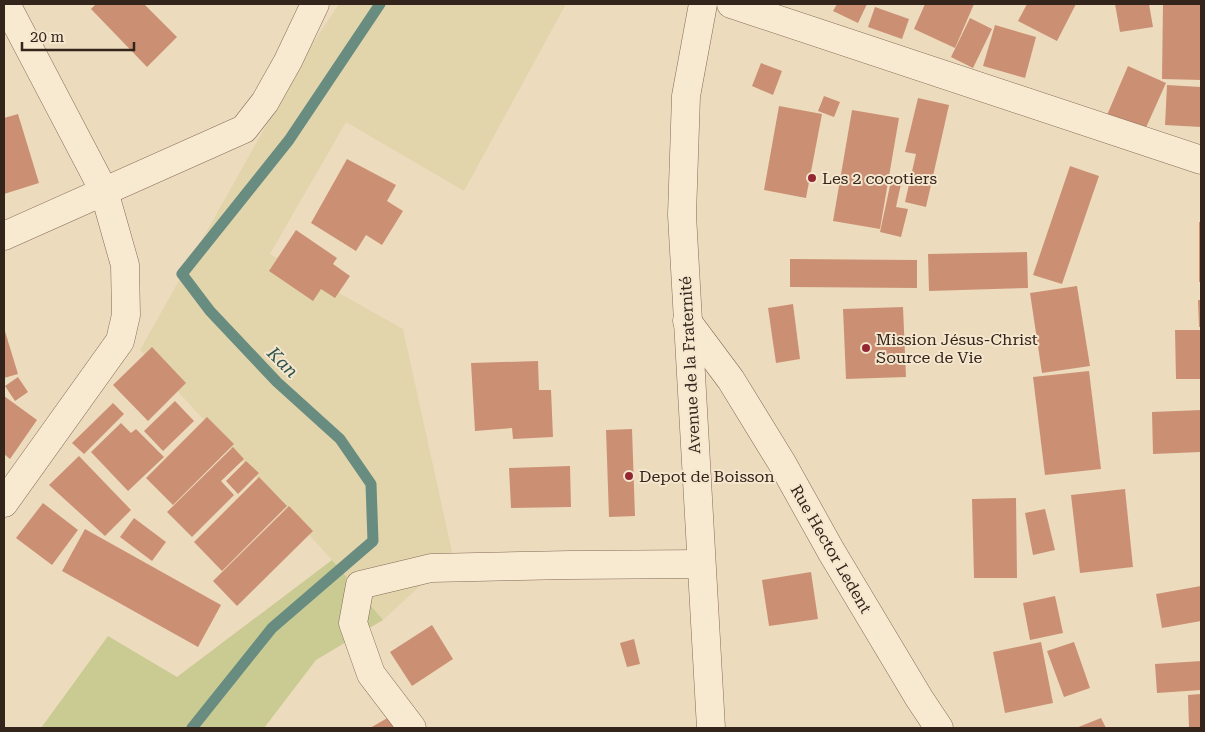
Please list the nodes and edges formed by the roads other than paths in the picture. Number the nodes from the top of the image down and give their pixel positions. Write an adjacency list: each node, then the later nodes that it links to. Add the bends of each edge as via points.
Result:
1 (6, 4): 6 (street)
2 (315, 4): 6 (street, via 288,62 265,102 244,129)
3 (703, 4): 8 (street, Avenue de la Fraternité, via 686,96 682,215)
4 (731, 4): 5 (street)
5 (1201, 160)
6 (104, 191): 7 (street); 9 (street, via 124,265 126,315 120,342)
7 (4, 236)
8 (687, 321): 10 (street, Avenue de la Fraternité); 13 (street, Rue Hector Ledent, via 731,380 918,698)
9 (4, 503)
10 (701, 564): 11 (street, via 431,568 360,585 353,624 371,674); 12 (street, Avenue de la Fraternité)
11 (412, 728)
12 (711, 728)
13 (939, 728)

